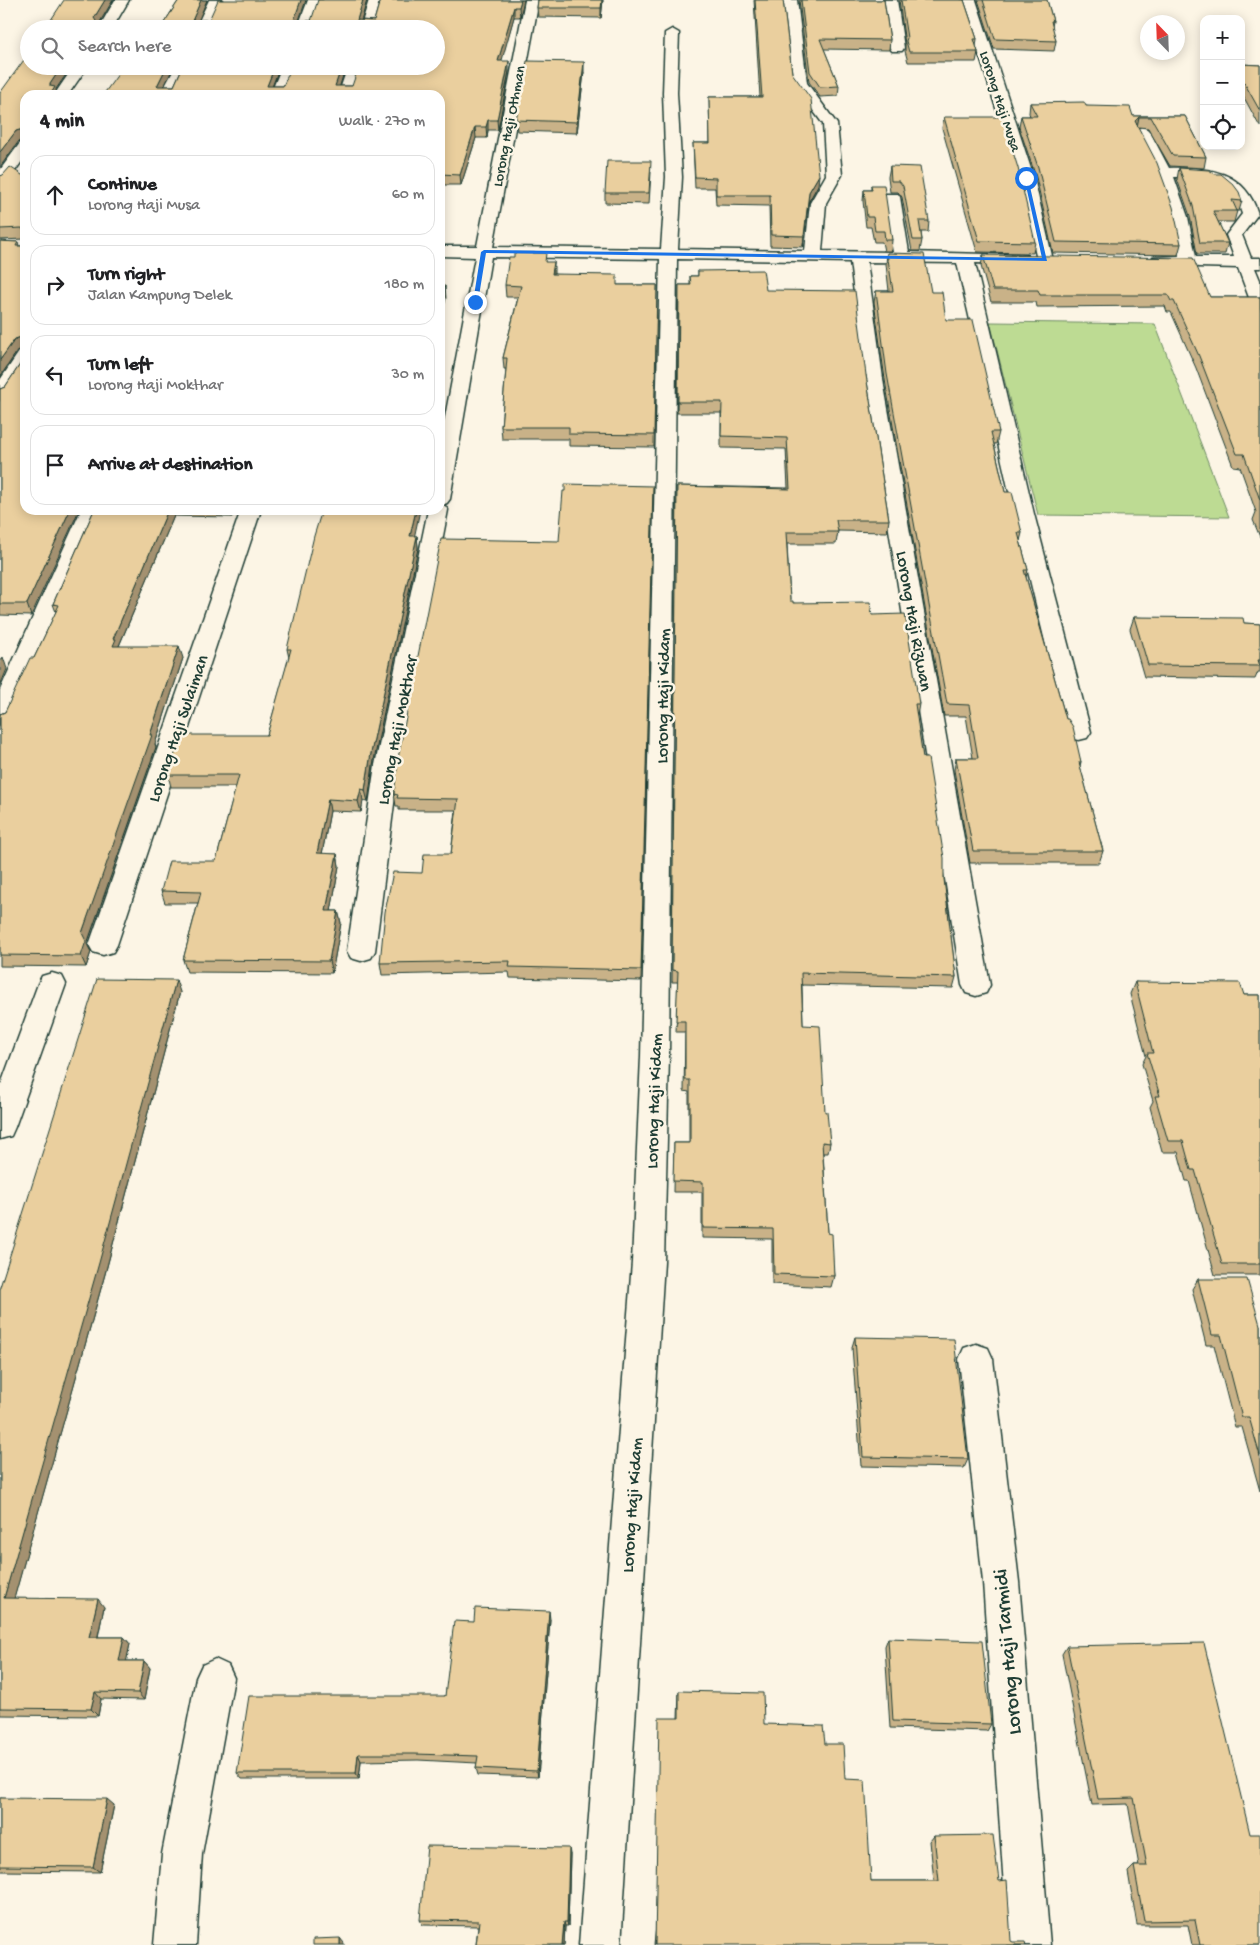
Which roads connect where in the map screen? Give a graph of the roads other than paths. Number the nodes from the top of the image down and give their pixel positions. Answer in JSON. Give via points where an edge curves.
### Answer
{"nodes":[{"id":1,"x":122,"y":0,"type":"edge"},
{"id":2,"x":216,"y":0,"type":"edge"},
{"id":3,"x":315,"y":0,"type":"edge"},
{"id":4,"x":376,"y":0,"type":"edge"},
{"id":5,"x":532,"y":0,"type":"edge"},
{"id":6,"x":790,"y":0,"type":"edge"},
{"id":7,"x":890,"y":0,"type":"edge"},
{"id":8,"x":969,"y":0,"type":"edge"},
{"id":9,"x":110,"y":20,"type":"edge"},
{"id":10,"x":206,"y":20,"type":"edge"},
{"id":11,"x":307,"y":20,"type":"edge"},
{"id":12,"x":370,"y":20,"type":"edge"},
{"id":13,"x":672,"y":33,"type":"dead end"},
{"id":14,"x":897,"y":48,"type":"dead end"},
{"id":15,"x":75,"y":75,"type":"edge"},
{"id":16,"x":178,"y":75,"type":"edge"},
{"id":17,"x":286,"y":75,"type":"edge"},
{"id":18,"x":352,"y":75,"type":"edge"},
{"id":19,"x":64,"y":90,"type":"edge"},
{"id":20,"x":170,"y":90,"type":"edge"},
{"id":21,"x":280,"y":90,"type":"edge"},
{"id":22,"x":347,"y":90,"type":"edge"},
{"id":23,"x":1142,"y":132,"type":"edge"},
{"id":24,"x":20,"y":153,"type":"edge"},
{"id":25,"x":1164,"y":172,"type":"junction"},
{"id":26,"x":0,"y":181,"type":"edge"},
{"id":27,"x":892,"y":196,"type":"edge"},
{"id":28,"x":445,"y":251,"type":"edge"},
{"id":29,"x":484,"y":252,"type":"junction"},
{"id":30,"x":669,"y":254,"type":"junction"},
{"id":31,"x":813,"y":257,"type":"junction"},
{"id":32,"x":858,"y":257,"type":"junction"},
{"id":33,"x":902,"y":258,"type":"junction"},
{"id":34,"x":965,"y":258,"type":"junction"},
{"id":35,"x":1045,"y":260,"type":"junction"},
{"id":36,"x":1064,"y":260,"type":"edge"},
{"id":37,"x":1141,"y":261,"type":"edge"},
{"id":38,"x":1189,"y":262,"type":"junction"},
{"id":39,"x":1252,"y":263,"type":"edge"},
{"id":40,"x":1260,"y":303,"type":"edge"},
{"id":41,"x":20,"y":364,"type":"edge"},
{"id":42,"x":0,"y":394,"type":"edge"},
{"id":43,"x":445,"y":471,"type":"edge"},
{"id":44,"x":90,"y":515,"type":"edge"},
{"id":45,"x":249,"y":515,"type":"edge"},
{"id":46,"x":437,"y":515,"type":"edge"},
{"id":47,"x":0,"y":717,"type":"edge"},
{"id":48,"x":1078,"y":732,"type":"dead end"},
{"id":49,"x":103,"y":946,"type":"dead end"},
{"id":50,"x":361,"y":951,"type":"dead end"},
{"id":51,"x":52,"y":984,"type":"dead end"},
{"id":52,"x":976,"y":985,"type":"dead end"},
{"id":53,"x":0,"y":1127,"type":"edge"},
{"id":54,"x":976,"y":1359,"type":"dead end"},
{"id":55,"x":215,"y":1678,"type":"dead end"},
{"id":56,"x":175,"y":1945,"type":"edge"},
{"id":57,"x":600,"y":1945,"type":"edge"},
{"id":58,"x":1029,"y":1945,"type":"edge"}],
"edges":[{"from":1,"to":9,"type":"street"},
{"from":2,"to":10,"type":"street"},
{"from":3,"to":11,"type":"street"},
{"from":4,"to":12,"type":"street"},
{"from":5,"to":29,"type":"street","name":"Lorong Haji Othman"},
{"from":6,"to":31,"type":"street","via":[[800,83],[830,124],[834,174],[818,204]]},
{"from":7,"to":14,"type":"street"},
{"from":8,"to":35,"type":"street","name":"Lorong Haji Musa","via":[[1026,178]]},
{"from":13,"to":30,"type":"street","name":"Lorong Haji Kidam","via":[[670,93],[674,177]]},
{"from":15,"to":19,"type":"street"},
{"from":16,"to":20,"type":"street"},
{"from":17,"to":21,"type":"street"},
{"from":18,"to":22,"type":"street"},
{"from":23,"to":25,"type":"street"},
{"from":24,"to":26,"type":"street"},
{"from":25,"to":38,"type":"street","via":[[1180,217]]},
{"from":25,"to":39,"type":"street","via":[[1210,175],[1226,180],[1244,196],[1250,214],[1234,235]]},
{"from":27,"to":33,"type":"street"},
{"from":28,"to":29,"type":"street"},
{"from":29,"to":30,"type":"street"},
{"from":29,"to":43,"type":"street"},
{"from":30,"to":31,"type":"street"},
{"from":30,"to":57,"type":"street","name":"Lorong Haji Kidam","via":[[655,1056],[648,1262]]},
{"from":31,"to":32,"type":"street"},
{"from":32,"to":33,"type":"street"},
{"from":32,"to":52,"type":"street","name":"Lorong Haji Rizwan","via":[[875,386]]},
{"from":33,"to":34,"type":"street"},
{"from":34,"to":35,"type":"street"},
{"from":34,"to":48,"type":"street"},
{"from":35,"to":36,"type":"street"},
{"from":37,"to":38,"type":"street"},
{"from":38,"to":39,"type":"street"},
{"from":39,"to":40,"type":"street"},
{"from":41,"to":42,"type":"street"},
{"from":44,"to":47,"type":"street"},
{"from":45,"to":49,"type":"street","name":"Lorong Haji Sulaiman"},
{"from":46,"to":50,"type":"street","name":"Lorong Haji Mokthar","via":[[387,765]]},
{"from":51,"to":53,"type":"street"},
{"from":54,"to":58,"type":"street","name":"Lorong Haji Tarmidi","via":[[1001,1582]]},
{"from":55,"to":56,"type":"street","via":[[182,1854]]}]}
